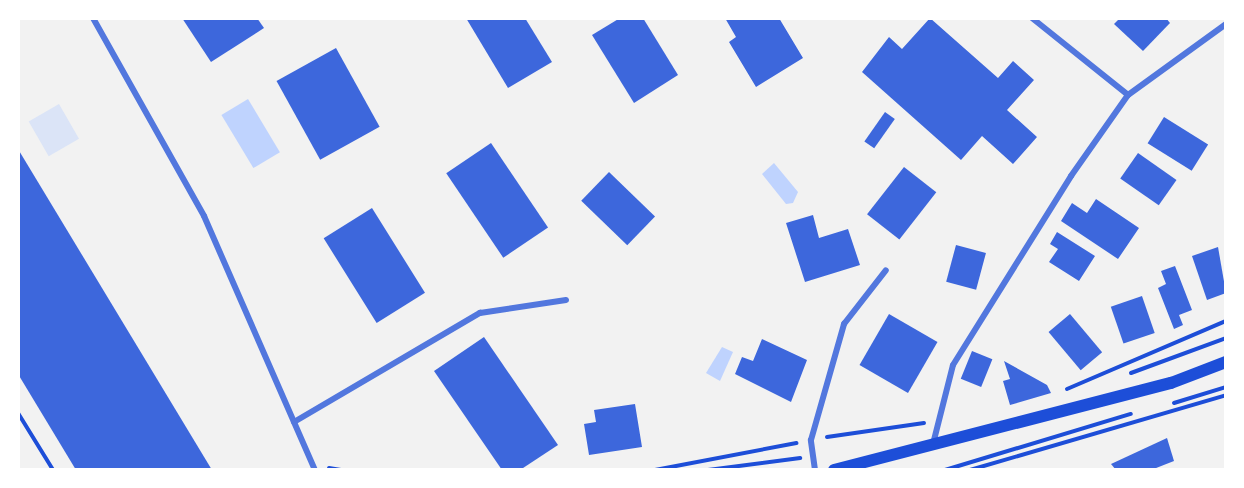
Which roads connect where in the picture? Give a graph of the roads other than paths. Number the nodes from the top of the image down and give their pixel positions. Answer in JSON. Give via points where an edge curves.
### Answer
{"nodes":[{"id":1,"x":93,"y":18,"type":"edge"},
{"id":2,"x":1032,"y":18,"type":"edge"},
{"id":3,"x":1226,"y":24,"type":"edge"},
{"id":4,"x":1128,"y":95,"type":"junction"},
{"id":5,"x":886,"y":270,"type":"dead end"},
{"id":6,"x":566,"y":300,"type":"dead end"},
{"id":7,"x":1226,"y":362,"type":"edge"},
{"id":8,"x":294,"y":422,"type":"junction"},
{"id":9,"x":932,"y":447,"type":"junction"},
{"id":10,"x":315,"y":470,"type":"edge"},
{"id":11,"x":815,"y":470,"type":"edge"},
{"id":12,"x":834,"y":470,"type":"edge"}],
"edges":[{"from":1,"to":8,"type":"street","via":[[204,216]]},
{"from":2,"to":4,"type":"street"},
{"from":3,"to":4,"type":"street"},
{"from":4,"to":9,"type":"street","via":[[952,365]]},
{"from":5,"to":11,"type":"street","via":[[844,324],[811,440]]},
{"from":6,"to":8,"type":"street","via":[[480,313]]},
{"from":7,"to":9,"type":"main road","via":[[1171,383]]},
{"from":8,"to":10,"type":"street"},
{"from":9,"to":12,"type":"main road"}]}
